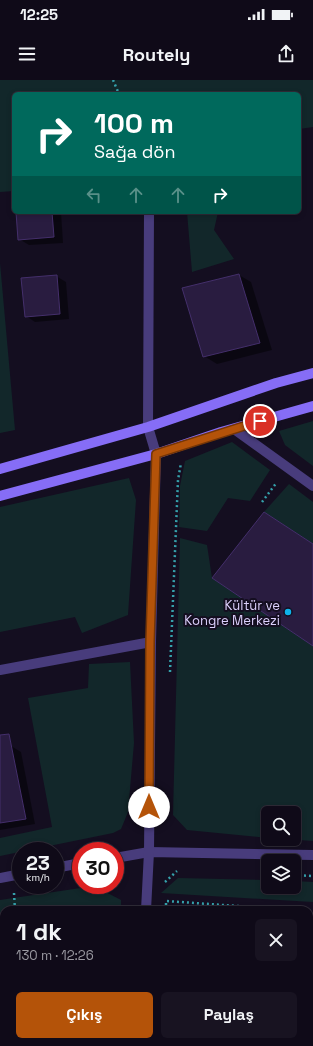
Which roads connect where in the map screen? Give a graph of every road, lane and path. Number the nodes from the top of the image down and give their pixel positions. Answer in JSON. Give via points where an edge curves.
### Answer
{"nodes":[{"id":1,"x":113,"y":80,"type":"edge"},
{"id":2,"x":118,"y":92,"type":"edge"},
{"id":3,"x":149,"y":214,"type":"edge"},
{"id":4,"x":313,"y":373,"type":"edge"},
{"id":5,"x":313,"y":406,"type":"edge"},
{"id":6,"x":148,"y":427,"type":"junction"},
{"id":7,"x":234,"y":428,"type":"junction"},
{"id":8,"x":156,"y":454,"type":"junction"},
{"id":9,"x":185,"y":456,"type":"dead end"},
{"id":10,"x":0,"y":469,"type":"edge"},
{"id":11,"x":278,"y":480,"type":"dead end"},
{"id":12,"x":313,"y":486,"type":"edge"},
{"id":13,"x":0,"y":496,"type":"edge"},
{"id":14,"x":262,"y":502,"type":"dead end"},
{"id":15,"x":150,"y":642,"type":"junction"},
{"id":16,"x":0,"y":670,"type":"edge"},
{"id":17,"x":170,"y":677,"type":"dead end"},
{"id":18,"x":149,"y":852,"type":"junction"},
{"id":19,"x":313,"y":855,"type":"edge"},
{"id":20,"x":124,"y":856,"type":"edge"},
{"id":21,"x":179,"y":869,"type":"dead end"},
{"id":22,"x":301,"y":875,"type":"edge"},
{"id":23,"x":12,"y":876,"type":"edge"},
{"id":24,"x":313,"y":876,"type":"edge"},
{"id":25,"x":0,"y":878,"type":"edge"},
{"id":26,"x":163,"y":885,"type":"dead end"},
{"id":27,"x":15,"y":898,"type":"dead end"},
{"id":28,"x":15,"y":906,"type":"edge"},
{"id":29,"x":146,"y":906,"type":"edge"},
{"id":30,"x":166,"y":906,"type":"edge"},
{"id":31,"x":238,"y":906,"type":"edge"}],
"edges":[{"from":1,"to":2,"type":"path"},
{"from":3,"to":6,"type":"street"},
{"from":4,"to":6,"type":"street","via":[[276,383]]},
{"from":5,"to":7,"type":"street"},
{"from":6,"to":8,"type":"street"},
{"from":6,"to":10,"type":"street"},
{"from":7,"to":8,"type":"street"},
{"from":7,"to":12,"type":"street"},
{"from":8,"to":13,"type":"street"},
{"from":8,"to":15,"type":"street"},
{"from":9,"to":17,"type":"path","via":[[178,480]]},
{"from":11,"to":14,"type":"path"},
{"from":15,"to":16,"type":"street"},
{"from":15,"to":18,"type":"street"},
{"from":18,"to":19,"type":"street"},
{"from":18,"to":20,"type":"street"},
{"from":18,"to":29,"type":"street"},
{"from":21,"to":26,"type":"path"},
{"from":22,"to":24,"type":"path"},
{"from":23,"to":25,"type":"street"},
{"from":27,"to":28,"type":"path"},
{"from":30,"to":31,"type":"path","via":[[166,901]]}]}
